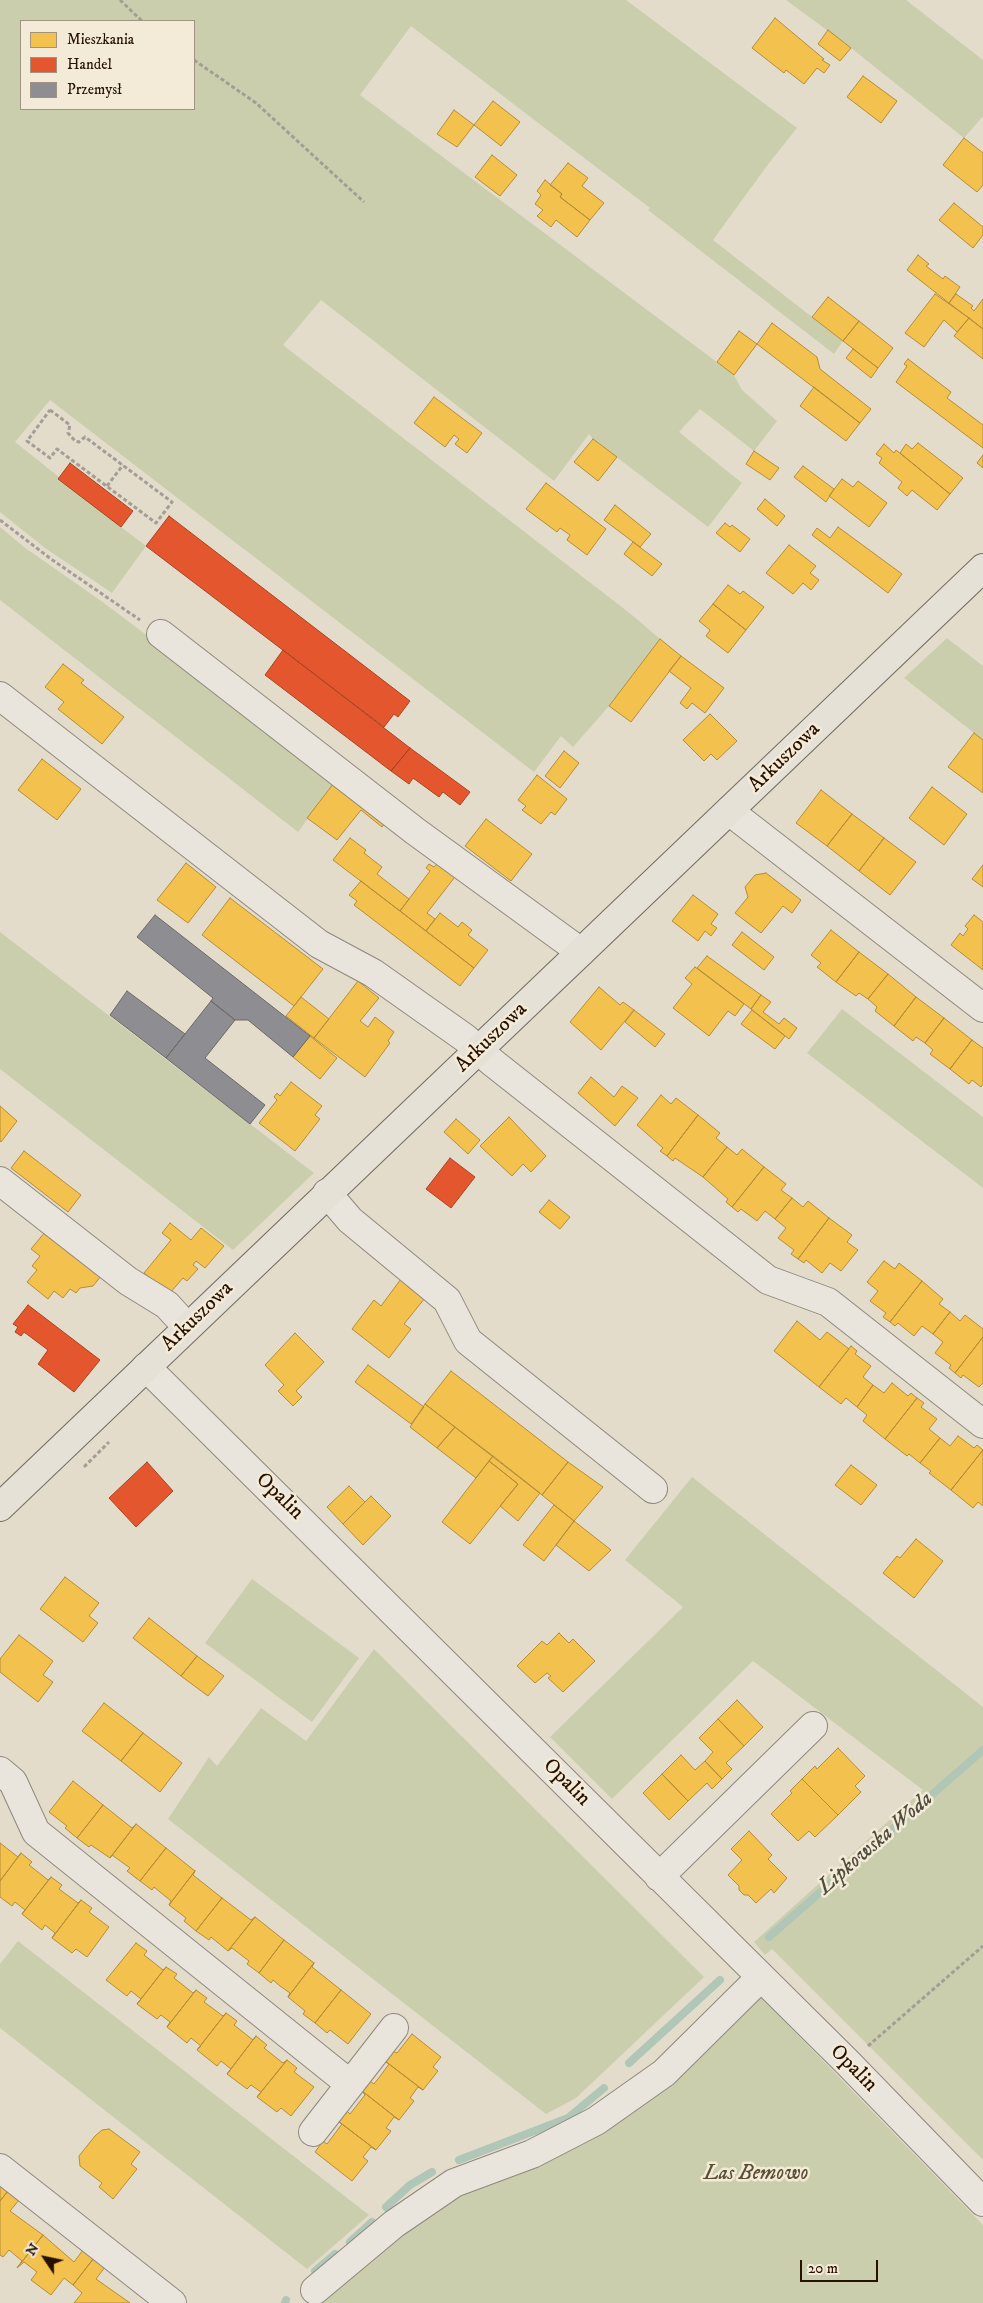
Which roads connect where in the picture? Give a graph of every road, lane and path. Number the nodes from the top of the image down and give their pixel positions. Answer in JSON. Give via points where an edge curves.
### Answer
{"nodes":[{"id":1,"x":120,"y":0,"type":"edge"},
{"id":2,"x":141,"y":20,"type":"edge"},
{"id":3,"x":195,"y":61,"type":"edge"},
{"id":4,"x":364,"y":202,"type":"dead end"},
{"id":5,"x":123,"y":465,"type":"junction"},
{"id":6,"x":107,"y":486,"type":"junction"},
{"id":7,"x":0,"y":520,"type":"edge"},
{"id":8,"x":983,"y":568,"type":"edge"},
{"id":9,"x":161,"y":634,"type":"joint"},
{"id":10,"x":0,"y":696,"type":"edge"},
{"id":11,"x":730,"y":810,"type":"junction"},
{"id":12,"x":580,"y":952,"type":"junction"},
{"id":13,"x":983,"y":1008,"type":"edge"},
{"id":14,"x":479,"y":1050,"type":"junction"},
{"id":15,"x":0,"y":1180,"type":"edge"},
{"id":16,"x":327,"y":1193,"type":"junction"},
{"id":17,"x":187,"y":1327,"type":"junction"},
{"id":18,"x":146,"y":1367,"type":"junction"},
{"id":19,"x":983,"y":1424,"type":"edge"},
{"id":20,"x":653,"y":1489,"type":"dead end"},
{"id":21,"x":0,"y":1507,"type":"edge"},
{"id":22,"x":813,"y":1726,"type":"dead end"},
{"id":23,"x":0,"y":1771,"type":"edge"},
{"id":24,"x":660,"y":1877,"type":"junction"},
{"id":25,"x":983,"y":1946,"type":"edge"},
{"id":26,"x":760,"y":1978,"type":"junction"},
{"id":27,"x":394,"y":2028,"type":"dead end"},
{"id":28,"x":848,"y":2063,"type":"junction"},
{"id":29,"x":350,"y":2084,"type":"junction"},
{"id":30,"x":313,"y":2132,"type":"dead end"},
{"id":31,"x":0,"y":2168,"type":"edge"},
{"id":32,"x":983,"y":2202,"type":"edge"},
{"id":33,"x":314,"y":2290,"type":"dead end"},
{"id":34,"x":172,"y":2303,"type":"edge"}],
"edges":[{"from":1,"to":2,"type":"path"},
{"from":3,"to":4,"type":"path","via":[[256,103]]},
{"from":5,"to":6,"type":"path"},
{"from":5,"to":6,"type":"path","via":[[172,502],[169,507],[156,523]]},
{"from":5,"to":6,"type":"path","via":[[86,437],[75,441],[68,433],[70,425],[50,410],[27,441],[50,458],[57,449]]},
{"from":7,"to":9,"type":"path"},
{"from":8,"to":11,"type":"main road","name":"Arkuszowa"},
{"from":9,"to":12,"type":"street","via":[[415,832]]},
{"from":10,"to":14,"type":"street","via":[[319,944],[373,973],[438,1017]]},
{"from":11,"to":12,"type":"main road","name":"Arkuszowa"},
{"from":11,"to":13,"type":"street"},
{"from":12,"to":14,"type":"main road","name":"Arkuszowa"},
{"from":14,"to":16,"type":"main road","name":"Arkuszowa"},
{"from":14,"to":19,"type":"street","via":[[768,1280],[828,1302]]},
{"from":15,"to":17,"type":"street","via":[[128,1281],[166,1305]]},
{"from":16,"to":17,"type":"main road","name":"Arkuszowa"},
{"from":16,"to":20,"type":"street","via":[[350,1220],[447,1300],[468,1341]]},
{"from":17,"to":18,"type":"main road","name":"Arkuszowa"},
{"from":18,"to":21,"type":"main road","name":"Arkuszowa"},
{"from":18,"to":24,"type":"street","name":"Opalin"},
{"from":22,"to":24,"type":"street"},
{"from":23,"to":29,"type":"street","via":[[13,1782],[36,1832]]},
{"from":24,"to":26,"type":"street","name":"Opalin"},
{"from":25,"to":28,"type":"path"},
{"from":26,"to":28,"type":"street","name":"Opalin"},
{"from":26,"to":33,"type":"street","via":[[664,2073],[604,2116],[532,2154],[454,2183],[394,2224]]},
{"from":27,"to":29,"type":"street"},
{"from":28,"to":32,"type":"street","name":"Opalin"},
{"from":29,"to":30,"type":"street"},
{"from":31,"to":34,"type":"street"}]}
